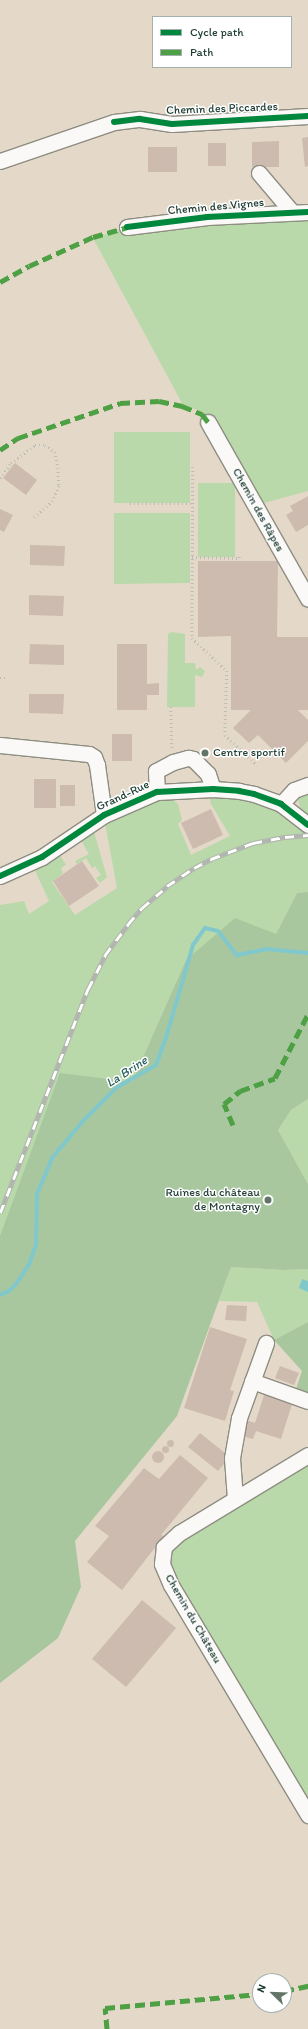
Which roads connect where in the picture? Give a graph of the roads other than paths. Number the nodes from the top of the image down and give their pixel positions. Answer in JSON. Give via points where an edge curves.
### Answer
{"nodes":[{"id":1,"x":308,"y":116,"type":"edge"},
{"id":2,"x":0,"y":161,"type":"edge"},
{"id":3,"x":259,"y":173,"type":"dead end"},
{"id":4,"x":292,"y":212,"type":"junction"},
{"id":5,"x":308,"y":212,"type":"edge"},
{"id":6,"x":127,"y":227,"type":"dead end"},
{"id":7,"x":208,"y":422,"type":"dead end"},
{"id":8,"x":308,"y":599,"type":"edge"},
{"id":9,"x":0,"y":745,"type":"edge"},
{"id":10,"x":308,"y":785,"type":"edge"},
{"id":11,"x":213,"y":789,"type":"junction"},
{"id":12,"x":157,"y":792,"type":"junction"},
{"id":13,"x":281,"y":804,"type":"junction"},
{"id":14,"x":104,"y":815,"type":"junction"},
{"id":15,"x":308,"y":825,"type":"edge"},
{"id":16,"x":0,"y":876,"type":"edge"},
{"id":17,"x":266,"y":1343,"type":"dead end"},
{"id":18,"x":252,"y":1381,"type":"junction"},
{"id":19,"x":308,"y":1401,"type":"edge"},
{"id":20,"x":308,"y":1455,"type":"edge"},
{"id":21,"x":235,"y":1499,"type":"junction"},
{"id":22,"x":308,"y":1815,"type":"edge"}],
"edges":[{"from":1,"to":2,"type":"street","name":"Chemin des Piccardes","via":[[172,124],[140,120],[114,122]]},
{"from":3,"to":4,"type":"street"},
{"from":4,"to":5,"type":"street","name":"Chemin des Vignes"},
{"from":4,"to":6,"type":"street","name":"Chemin des Vignes","via":[[207,217]]},
{"from":7,"to":8,"type":"street","name":"Chemin des Râpes"},
{"from":9,"to":14,"type":"street","via":[[89,754],[94,757]]},
{"from":10,"to":13,"type":"street","via":[[294,790]]},
{"from":11,"to":12,"type":"street","name":"Grand-Rue"},
{"from":11,"to":12,"type":"street","via":[[208,774],[193,759],[188,758],[156,771]]},
{"from":11,"to":13,"type":"street","name":"Grand-Rue","via":[[244,792]]},
{"from":12,"to":14,"type":"street","name":"Grand-Rue"},
{"from":13,"to":15,"type":"street","name":"Grand-Rue"},
{"from":14,"to":16,"type":"street","name":"Grand-Rue","via":[[42,857]]},
{"from":17,"to":18,"type":"street"},
{"from":18,"to":19,"type":"street"},
{"from":18,"to":21,"type":"street","via":[[239,1418],[232,1458]]},
{"from":20,"to":21,"type":"street","name":"Chemin du Château"},
{"from":21,"to":22,"type":"street","name":"Chemin du Château","via":[[179,1533],[164,1547],[162,1564],[171,1585]]}]}
